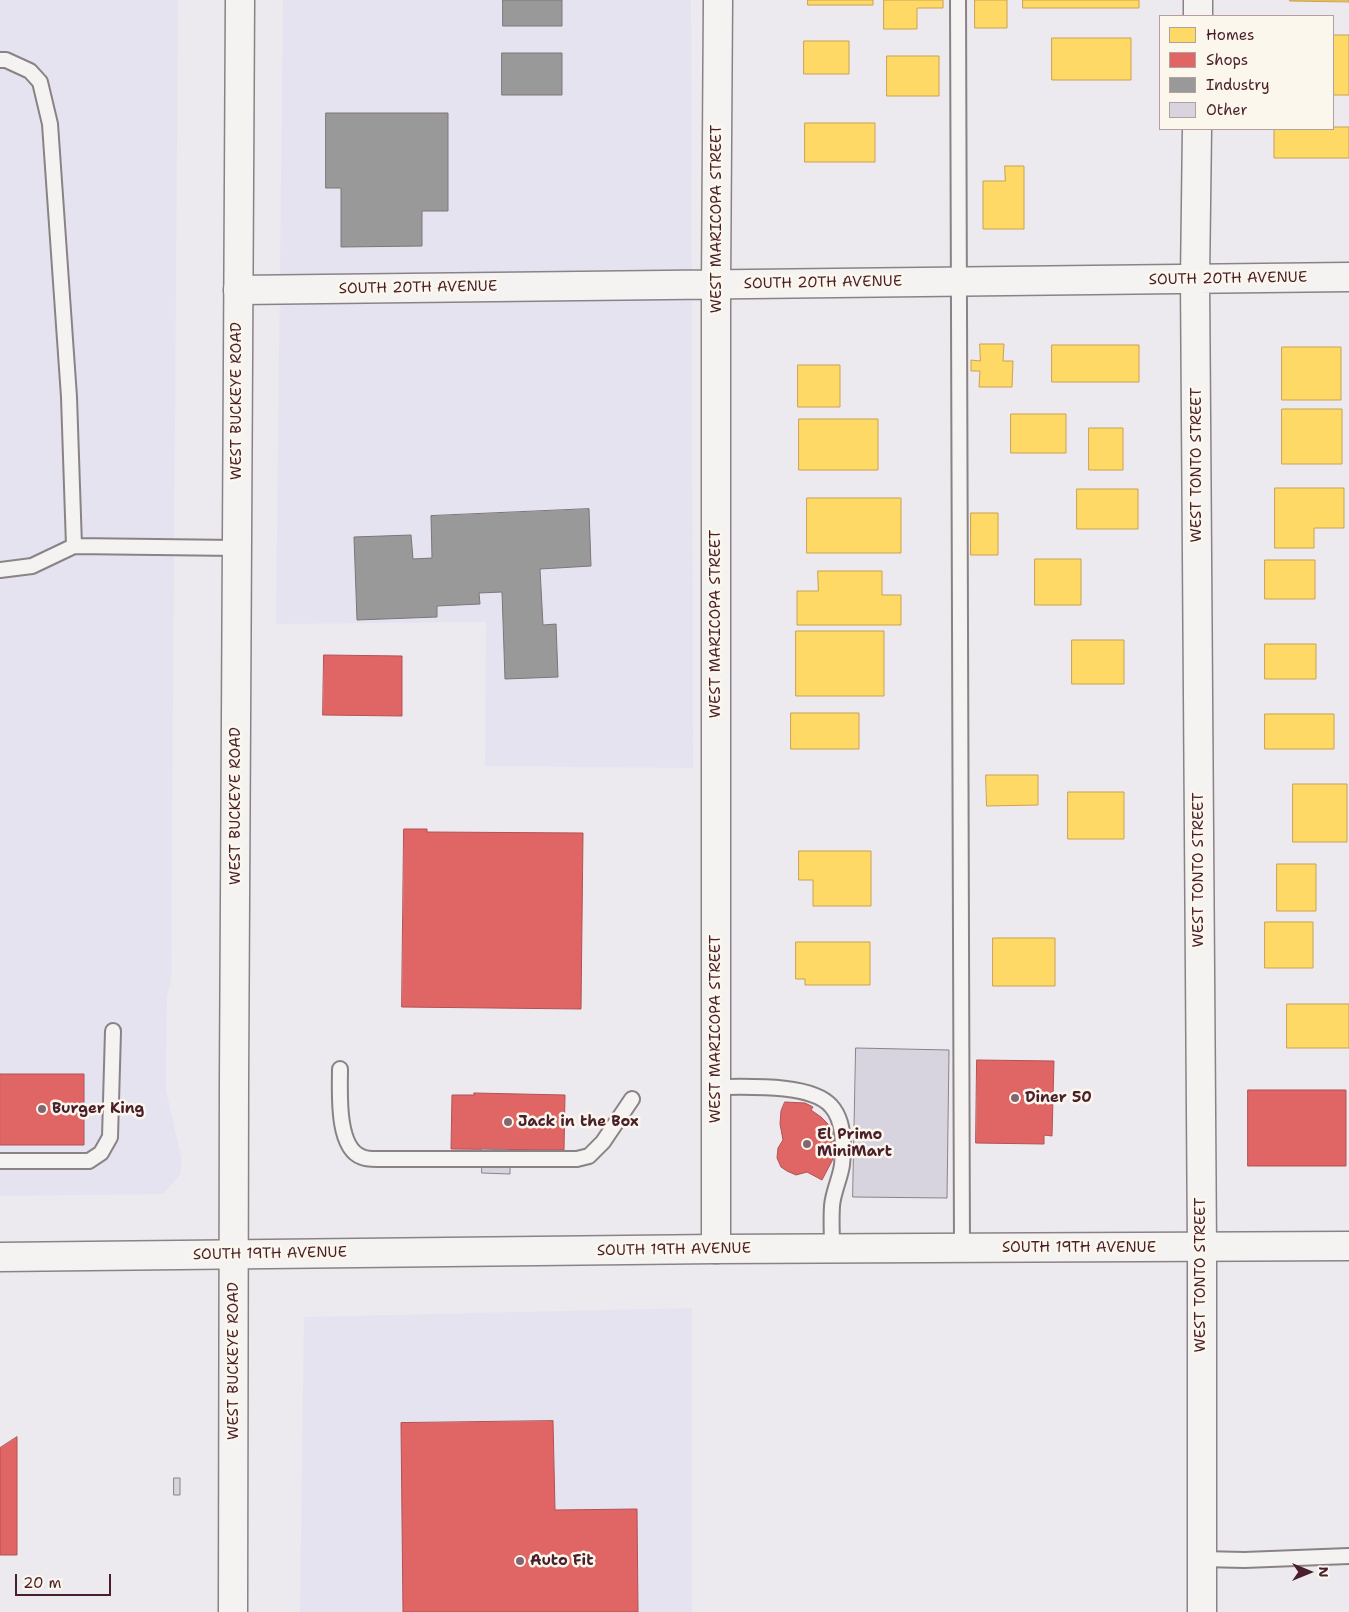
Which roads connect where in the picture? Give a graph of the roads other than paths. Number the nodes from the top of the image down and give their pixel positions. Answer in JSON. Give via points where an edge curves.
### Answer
{"nodes":[{"id":1,"x":240,"y":0,"type":"edge"},
{"id":2,"x":718,"y":0,"type":"edge"},
{"id":3,"x":958,"y":0,"type":"edge"},
{"id":4,"x":1198,"y":0,"type":"edge"},
{"id":5,"x":1198,"y":15,"type":"edge"},
{"id":6,"x":0,"y":60,"type":"edge"},
{"id":7,"x":1197,"y":130,"type":"edge"},
{"id":8,"x":1349,"y":277,"type":"edge"},
{"id":9,"x":1195,"y":279,"type":"junction"},
{"id":10,"x":958,"y":282,"type":"junction"},
{"id":11,"x":716,"y":284,"type":"junction"},
{"id":12,"x":238,"y":290,"type":"junction"},
{"id":13,"x":74,"y":546,"type":"junction"},
{"id":14,"x":237,"y":548,"type":"junction"},
{"id":15,"x":0,"y":570,"type":"edge"},
{"id":16,"x":112,"y":1032,"type":"dead end"},
{"id":17,"x":340,"y":1070,"type":"dead end"},
{"id":18,"x":716,"y":1087,"type":"junction"},
{"id":19,"x":632,"y":1098,"type":"dead end"},
{"id":20,"x":0,"y":1161,"type":"edge"},
{"id":21,"x":1349,"y":1246,"type":"edge"},
{"id":22,"x":832,"y":1248,"type":"junction"},
{"id":23,"x":962,"y":1248,"type":"junction"},
{"id":24,"x":1202,"y":1248,"type":"junction"},
{"id":25,"x":716,"y":1249,"type":"junction"},
{"id":26,"x":234,"y":1255,"type":"junction"},
{"id":27,"x":0,"y":1257,"type":"edge"},
{"id":28,"x":1349,"y":1556,"type":"edge"},
{"id":29,"x":1202,"y":1559,"type":"junction"},
{"id":30,"x":234,"y":1612,"type":"edge"},
{"id":31,"x":1202,"y":1612,"type":"edge"}],
"edges":[{"from":1,"to":12,"type":"street","name":"WEST BUCKEYE ROAD"},
{"from":2,"to":11,"type":"street","name":"WEST MARICOPA STREET"},
{"from":3,"to":10,"type":"lane"},
{"from":4,"to":5,"type":"street"},
{"from":6,"to":13,"type":"lane","via":[[30,70],[40,82],[50,124],[69,397]]},
{"from":7,"to":9,"type":"street","name":"WEST TONTO STREET"},
{"from":8,"to":9,"type":"street","name":"SOUTH 20TH AVENUE"},
{"from":9,"to":10,"type":"street","name":"SOUTH 20TH AVENUE"},
{"from":9,"to":24,"type":"street","name":"WEST TONTO STREET"},
{"from":10,"to":11,"type":"street","name":"SOUTH 20TH AVENUE"},
{"from":10,"to":23,"type":"lane"},
{"from":11,"to":12,"type":"street","name":"SOUTH 20TH AVENUE"},
{"from":11,"to":18,"type":"street","name":"WEST MARICOPA STREET"},
{"from":12,"to":14,"type":"street","name":"WEST BUCKEYE ROAD"},
{"from":13,"to":14,"type":"lane"},
{"from":13,"to":15,"type":"lane","via":[[32,566]]},
{"from":14,"to":26,"type":"street","name":"WEST BUCKEYE ROAD"},
{"from":16,"to":20,"type":"lane","via":[[110,1137],[101,1153],[89,1161]]},
{"from":17,"to":19,"type":"lane","via":[[341,1118],[350,1148],[361,1157],[377,1159],[577,1159],[590,1156]]},
{"from":18,"to":22,"type":"lane","via":[[802,1092],[819,1097],[831,1106],[839,1121],[843,1142],[842,1166],[832,1205]]},
{"from":18,"to":25,"type":"street","name":"WEST MARICOPA STREET"},
{"from":21,"to":24,"type":"street","name":"SOUTH 19TH AVENUE"},
{"from":22,"to":23,"type":"street","name":"SOUTH 19TH AVENUE"},
{"from":22,"to":25,"type":"street","name":"SOUTH 19TH AVENUE"},
{"from":23,"to":24,"type":"street","name":"SOUTH 19TH AVENUE"},
{"from":24,"to":29,"type":"street","name":"WEST TONTO STREET"},
{"from":25,"to":26,"type":"street","name":"SOUTH 19TH AVENUE"},
{"from":26,"to":27,"type":"street","name":"SOUTH 19TH AVENUE"},
{"from":26,"to":30,"type":"street","name":"WEST BUCKEYE ROAD"},
{"from":28,"to":29,"type":"lane"},
{"from":29,"to":31,"type":"street","name":"WEST TONTO STREET"}]}
